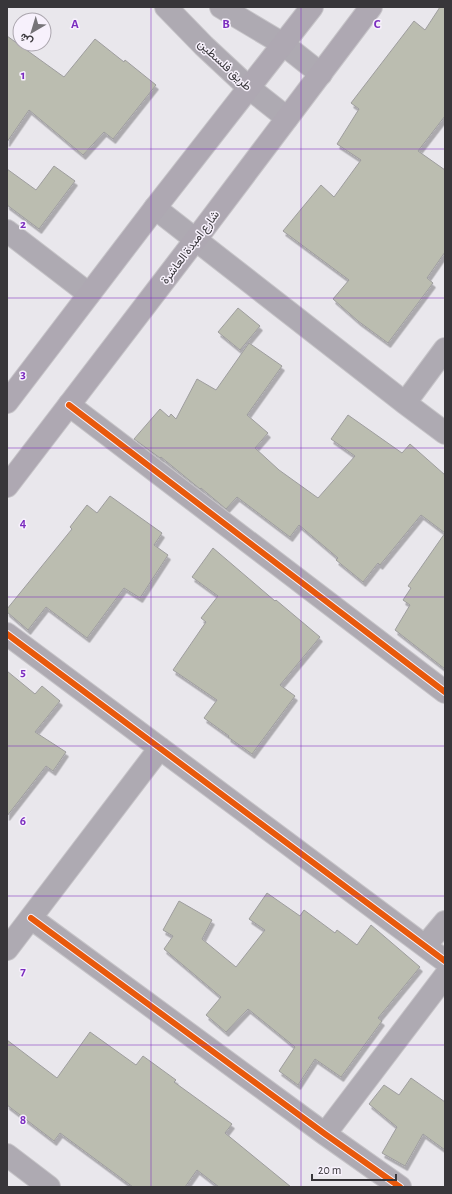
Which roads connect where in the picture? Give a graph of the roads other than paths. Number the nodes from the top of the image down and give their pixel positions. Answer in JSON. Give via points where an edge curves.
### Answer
{"nodes":[{"id":1,"x":166,"y":7,"type":"edge"},
{"id":2,"x":221,"y":7,"type":"edge"},
{"id":3,"x":312,"y":7,"type":"edge"},
{"id":4,"x":371,"y":7,"type":"edge"},
{"id":5,"x":283,"y":44,"type":"junction"},
{"id":6,"x":321,"y":74,"type":"junction"},
{"id":7,"x":249,"y":88,"type":"junction"},
{"id":8,"x":287,"y":118,"type":"junction"},
{"id":9,"x":155,"y":208,"type":"junction"},
{"id":10,"x":7,"y":231,"type":"edge"},
{"id":11,"x":196,"y":239,"type":"junction"},
{"id":12,"x":89,"y":294,"type":"junction"},
{"id":13,"x":445,"y":349,"type":"edge"},
{"id":14,"x":7,"y":402,"type":"edge"},
{"id":15,"x":405,"y":403,"type":"junction"},
{"id":16,"x":69,"y":405,"type":"junction"},
{"id":17,"x":445,"y":433,"type":"edge"},
{"id":18,"x":7,"y":486,"type":"edge"},
{"id":19,"x":7,"y":634,"type":"edge"},
{"id":20,"x":445,"y":692,"type":"edge"},
{"id":21,"x":160,"y":748,"type":"junction"},
{"id":22,"x":31,"y":918,"type":"junction"},
{"id":23,"x":445,"y":922,"type":"edge"},
{"id":24,"x":425,"y":946,"type":"junction"},
{"id":25,"x":7,"y":949,"type":"edge"},
{"id":26,"x":445,"y":961,"type":"edge"},
{"id":27,"x":445,"y":976,"type":"edge"},
{"id":28,"x":324,"y":1134,"type":"junction"},
{"id":29,"x":7,"y":1155,"type":"edge"},
{"id":30,"x":49,"y":1187,"type":"edge"},
{"id":31,"x":400,"y":1187,"type":"edge"}],
"edges":[{"from":1,"to":7,"type":"street","name":"طريق فلسطين"},
{"from":2,"to":5,"type":"street"},
{"from":3,"to":5,"type":"main road"},
{"from":4,"to":6,"type":"main road","name":"شارع امبدة العاشرة"},
{"from":5,"to":6,"type":"street"},
{"from":5,"to":7,"type":"main road"},
{"from":6,"to":8,"type":"main road","name":"شارع امبدة العاشرة"},
{"from":7,"to":8,"type":"street","name":"طريق فلسطين"},
{"from":7,"to":9,"type":"main road"},
{"from":8,"to":11,"type":"main road","name":"شارع امبدة العاشرة"},
{"from":9,"to":11,"type":"street"},
{"from":9,"to":12,"type":"main road"},
{"from":10,"to":12,"type":"street"},
{"from":11,"to":15,"type":"street"},
{"from":11,"to":16,"type":"main road","name":"شارع امبدة العاشرة"},
{"from":12,"to":14,"type":"main road"},
{"from":13,"to":15,"type":"street"},
{"from":15,"to":17,"type":"street"},
{"from":16,"to":18,"type":"main road","name":"شارع امبدة العاشرة"},
{"from":16,"to":20,"type":"street"},
{"from":19,"to":21,"type":"street"},
{"from":21,"to":22,"type":"street"},
{"from":21,"to":24,"type":"street"},
{"from":22,"to":25,"type":"street"},
{"from":22,"to":28,"type":"street"},
{"from":23,"to":24,"type":"street"},
{"from":24,"to":26,"type":"street"},
{"from":27,"to":28,"type":"street"},
{"from":28,"to":31,"type":"street"},
{"from":29,"to":30,"type":"street"}]}
